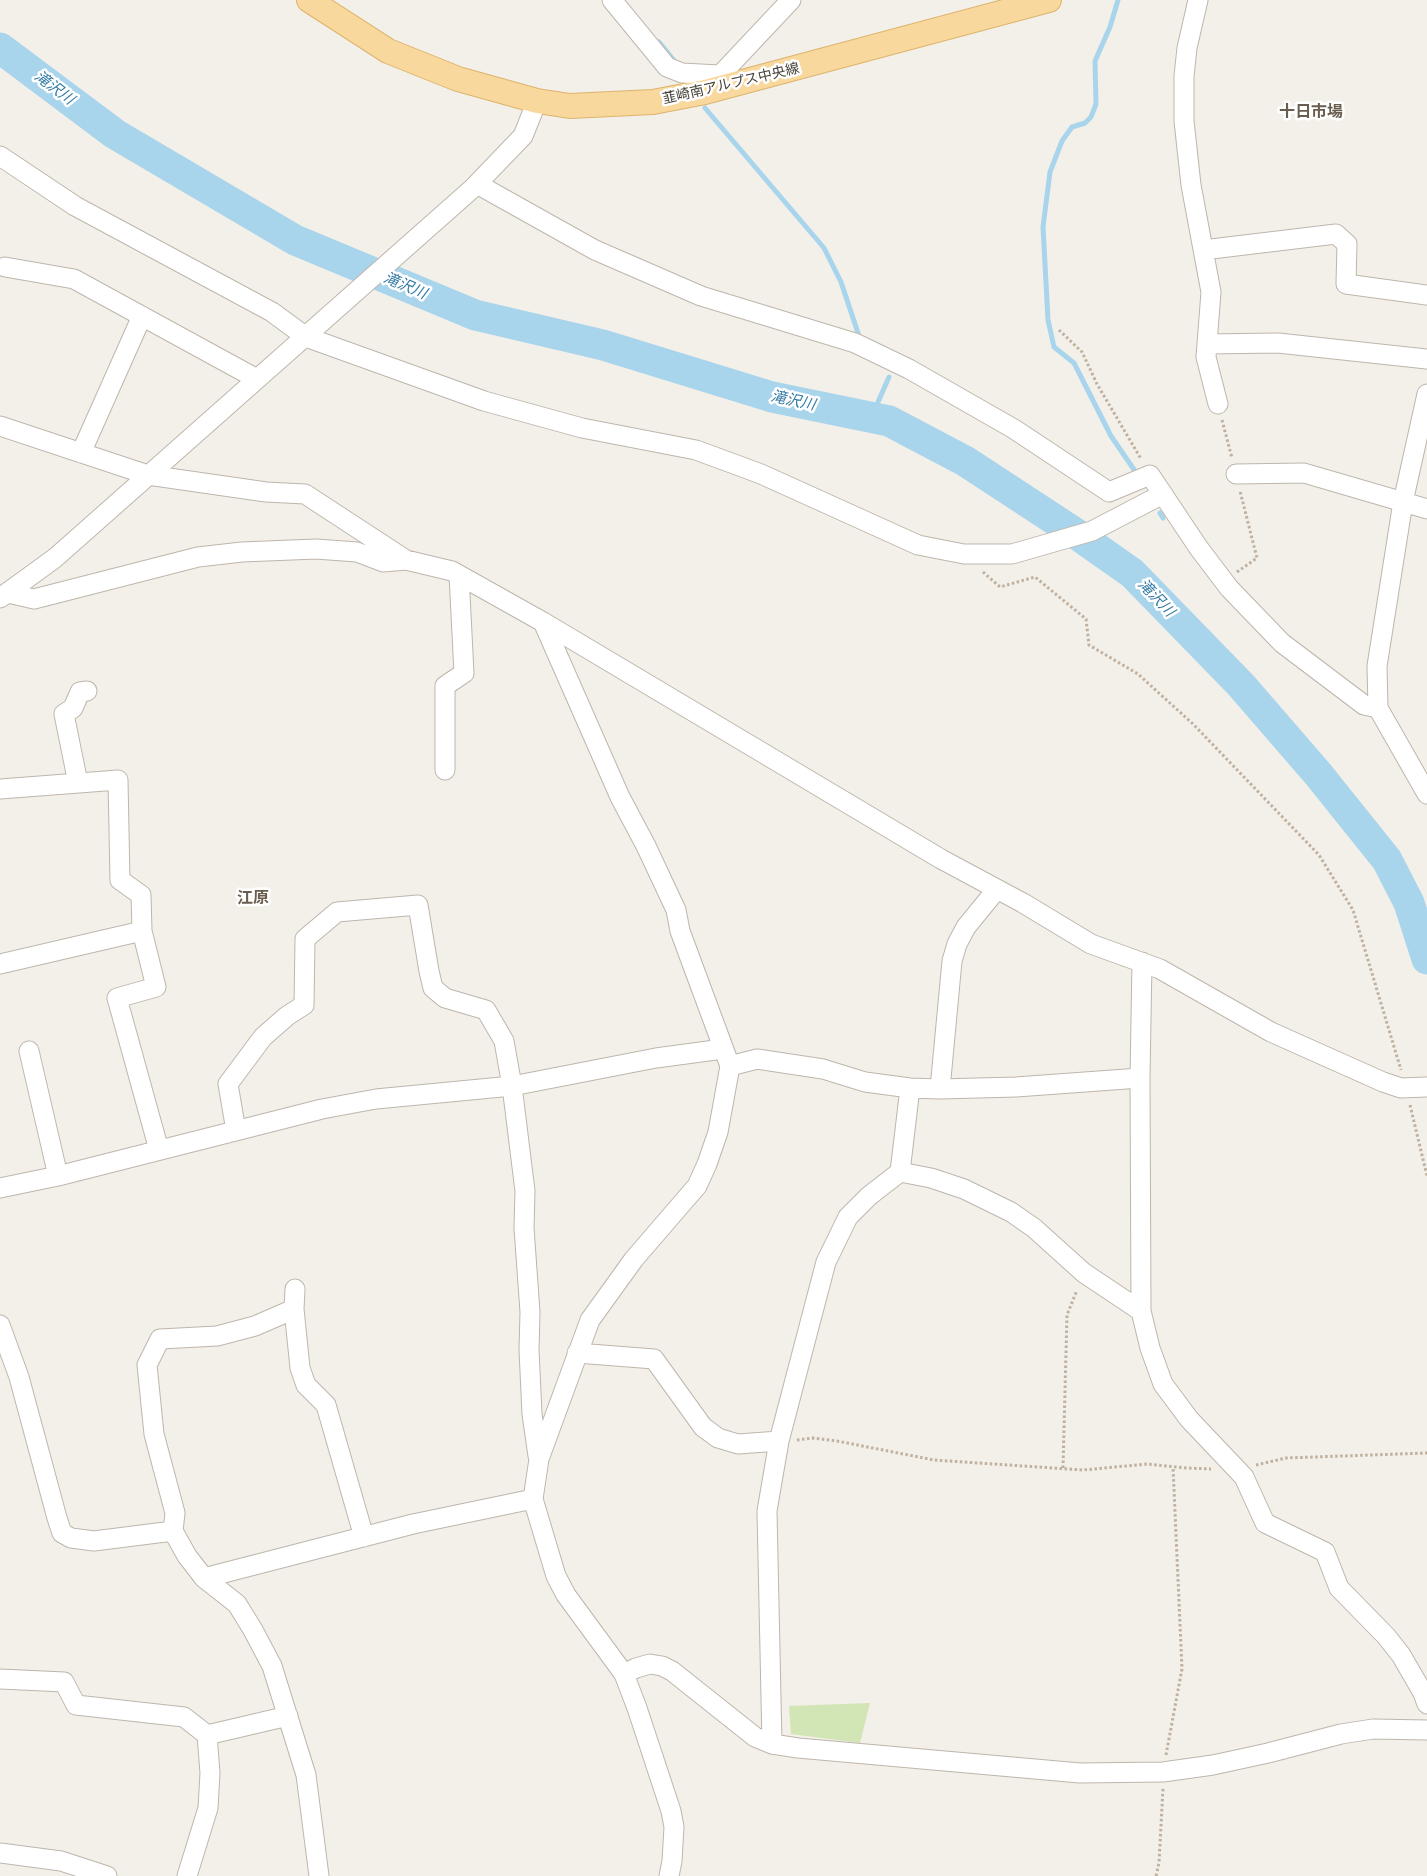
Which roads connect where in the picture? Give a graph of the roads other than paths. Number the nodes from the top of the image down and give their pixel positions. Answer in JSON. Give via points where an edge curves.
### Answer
{"nodes":[{"id":1,"x":309,"y":0,"type":"edge"},
{"id":2,"x":612,"y":0,"type":"edge"},
{"id":3,"x":790,"y":0,"type":"edge"},
{"id":4,"x":1049,"y":0,"type":"edge"},
{"id":5,"x":1198,"y":0,"type":"edge"},
{"id":6,"x":712,"y":84,"type":"junction"},
{"id":7,"x":537,"y":101,"type":"junction"},
{"id":8,"x":0,"y":156,"type":"edge"},
{"id":9,"x":475,"y":186,"type":"junction"},
{"id":10,"x":1203,"y":250,"type":"junction"},
{"id":11,"x":5,"y":267,"type":"dead end"},
{"id":12,"x":1427,"y":295,"type":"edge"},
{"id":13,"x":142,"y":316,"type":"junction"},
{"id":14,"x":306,"y":337,"type":"junction"},
{"id":15,"x":1207,"y":344,"type":"junction"},
{"id":16,"x":1427,"y":359,"type":"edge"},
{"id":17,"x":258,"y":378,"type":"junction"},
{"id":18,"x":1427,"y":394,"type":"edge"},
{"id":19,"x":1218,"y":404,"type":"road end"},
{"id":20,"x":0,"y":426,"type":"edge"},
{"id":21,"x":81,"y":453,"type":"junction"},
{"id":22,"x":1236,"y":474,"type":"road end"},
{"id":23,"x":148,"y":475,"type":"junction"},
{"id":24,"x":1163,"y":494,"type":"junction"},
{"id":25,"x":1403,"y":502,"type":"junction"},
{"id":26,"x":1427,"y":509,"type":"edge"},
{"id":27,"x":406,"y":560,"type":"junction"},
{"id":28,"x":459,"y":575,"type":"junction"},
{"id":29,"x":4,"y":595,"type":"edge"},
{"id":30,"x":543,"y":622,"type":"junction"},
{"id":31,"x":87,"y":691,"type":"dead end"},
{"id":32,"x":1378,"y":708,"type":"junction"},
{"id":33,"x":445,"y":770,"type":"dead end"},
{"id":34,"x":78,"y":783,"type":"junction"},
{"id":35,"x":0,"y":789,"type":"edge"},
{"id":36,"x":1427,"y":794,"type":"edge"},
{"id":37,"x":997,"y":889,"type":"junction"},
{"id":38,"x":142,"y":931,"type":"junction"},
{"id":39,"x":1142,"y":962,"type":"junction"},
{"id":40,"x":0,"y":964,"type":"edge"},
{"id":41,"x":724,"y":1049,"type":"junction"},
{"id":42,"x":29,"y":1051,"type":"dead end"},
{"id":43,"x":730,"y":1066,"type":"junction"},
{"id":44,"x":1140,"y":1078,"type":"junction"},
{"id":45,"x":512,"y":1086,"type":"junction"},
{"id":46,"x":910,"y":1088,"type":"junction"},
{"id":47,"x":1417,"y":1088,"type":"edge"},
{"id":48,"x":940,"y":1089,"type":"junction"},
{"id":49,"x":236,"y":1131,"type":"junction"},
{"id":50,"x":158,"y":1150,"type":"junction"},
{"id":51,"x":900,"y":1172,"type":"junction"},
{"id":52,"x":58,"y":1176,"type":"junction"},
{"id":53,"x":0,"y":1188,"type":"edge"},
{"id":54,"x":295,"y":1289,"type":"dead end"},
{"id":55,"x":294,"y":1309,"type":"junction"},
{"id":56,"x":1141,"y":1311,"type":"junction"},
{"id":57,"x":0,"y":1325,"type":"edge"},
{"id":58,"x":577,"y":1353,"type":"junction"},
{"id":59,"x":779,"y":1441,"type":"junction"},
{"id":60,"x":539,"y":1459,"type":"junction"},
{"id":61,"x":532,"y":1499,"type":"junction"},
{"id":62,"x":173,"y":1531,"type":"junction"},
{"id":63,"x":364,"y":1537,"type":"junction"},
{"id":64,"x":204,"y":1578,"type":"junction"},
{"id":65,"x":624,"y":1674,"type":"junction"},
{"id":66,"x":0,"y":1679,"type":"edge"},
{"id":67,"x":1427,"y":1704,"type":"edge"},
{"id":68,"x":288,"y":1716,"type":"junction"},
{"id":69,"x":1427,"y":1730,"type":"edge"},
{"id":70,"x":207,"y":1735,"type":"junction"},
{"id":71,"x":772,"y":1744,"type":"junction"},
{"id":72,"x":0,"y":1853,"type":"edge"},
{"id":73,"x":107,"y":1876,"type":"edge"},
{"id":74,"x":187,"y":1876,"type":"edge"},
{"id":75,"x":319,"y":1876,"type":"edge"},
{"id":76,"x":669,"y":1876,"type":"edge"}],
"edges":[{"from":1,"to":7,"type":"main road","name":"韮崎南アルプス中央線","via":[[388,51],[458,79]]},
{"from":2,"to":6,"type":"street","via":[[667,67]]},
{"from":3,"to":6,"type":"street"},
{"from":4,"to":6,"type":"main road","name":"韮崎南アルプス中央線"},
{"from":5,"to":10,"type":"street","via":[[1187,48],[1184,121]]},
{"from":6,"to":7,"type":"main road","name":"韮崎南アルプス中央線","via":[[652,102],[570,106]]},
{"from":7,"to":9,"type":"street","via":[[523,136]]},
{"from":8,"to":14,"type":"street","via":[[75,206],[272,312]]},
{"from":9,"to":14,"type":"street"},
{"from":9,"to":24,"type":"street","via":[[595,250],[701,296],[864,347],[1014,429],[1109,492],[1150,475]]},
{"from":10,"to":12,"type":"street","via":[[1336,234],[1347,244],[1346,284]]},
{"from":10,"to":15,"type":"street","via":[[1210,292]]},
{"from":11,"to":13,"type":"street","via":[[74,278]]},
{"from":13,"to":17,"type":"street"},
{"from":13,"to":21,"type":"street"},
{"from":14,"to":17,"type":"street"},
{"from":14,"to":24,"type":"street","via":[[484,401],[582,428],[696,450],[761,474],[918,545],[964,554],[1012,554],[1092,531]]},
{"from":15,"to":16,"type":"street","via":[[1278,343]]},
{"from":15,"to":19,"type":"street","via":[[1206,356]]},
{"from":17,"to":23,"type":"street"},
{"from":18,"to":25,"type":"street"},
{"from":20,"to":21,"type":"street"},
{"from":21,"to":23,"type":"street"},
{"from":22,"to":25,"type":"street","via":[[1304,473]]},
{"from":23,"to":27,"type":"street","via":[[266,492],[305,494]]},
{"from":23,"to":29,"type":"street","via":[[55,558]]},
{"from":24,"to":32,"type":"street","via":[[1224,581],[1282,643],[1364,705]]},
{"from":25,"to":26,"type":"street"},
{"from":25,"to":32,"type":"street","via":[[1377,666]]},
{"from":27,"to":28,"type":"street"},
{"from":27,"to":29,"type":"street","via":[[383,562],[357,552],[316,549],[242,552],[198,557],[34,599]]},
{"from":28,"to":30,"type":"street"},
{"from":28,"to":33,"type":"street","via":[[464,673],[445,686]]},
{"from":30,"to":37,"type":"street","via":[[941,859]]},
{"from":30,"to":41,"type":"street","via":[[620,797],[676,910],[680,931]]},
{"from":31,"to":34,"type":"street","via":[[80,692],[73,708],[64,714]]},
{"from":32,"to":36,"type":"street"},
{"from":34,"to":35,"type":"street"},
{"from":34,"to":38,"type":"street","via":[[118,780],[120,880],[141,896]]},
{"from":37,"to":39,"type":"street","via":[[1092,944]]},
{"from":37,"to":48,"type":"street","via":[[957,944],[952,962]]},
{"from":38,"to":40,"type":"street"},
{"from":38,"to":50,"type":"street","via":[[156,987],[117,998]]},
{"from":39,"to":44,"type":"street"},
{"from":39,"to":47,"type":"street","via":[[1271,1032],[1382,1082],[1401,1088]]},
{"from":41,"to":43,"type":"street"},
{"from":41,"to":45,"type":"street","via":[[656,1058]]},
{"from":42,"to":52,"type":"street"},
{"from":43,"to":46,"type":"street","via":[[758,1059],[823,1068],[865,1082]]},
{"from":43,"to":58,"type":"street","via":[[718,1132],[697,1186],[605,1298],[590,1320]]},
{"from":44,"to":48,"type":"street"},
{"from":44,"to":56,"type":"street"},
{"from":45,"to":49,"type":"street","via":[[376,1099]]},
{"from":45,"to":49,"type":"street","via":[[504,1041],[486,1010],[445,998],[433,988],[418,905],[336,912],[305,939],[304,1005],[263,1037],[228,1084]]},
{"from":45,"to":60,"type":"street","via":[[525,1191],[532,1414]]},
{"from":46,"to":48,"type":"street"},
{"from":46,"to":51,"type":"street"},
{"from":49,"to":50,"type":"street"},
{"from":50,"to":52,"type":"street"},
{"from":51,"to":56,"type":"street","via":[[964,1188],[1011,1212],[1084,1273]]},
{"from":51,"to":59,"type":"street","via":[[848,1217],[826,1262]]},
{"from":52,"to":53,"type":"street"},
{"from":54,"to":55,"type":"street"},
{"from":55,"to":62,"type":"street","via":[[255,1326],[217,1336],[160,1339],[147,1365],[154,1434],[175,1513]]},
{"from":55,"to":63,"type":"street","via":[[300,1368],[306,1385],[326,1405]]},
{"from":56,"to":67,"type":"street","via":[[1163,1384],[1244,1477],[1265,1523],[1325,1552],[1339,1588],[1391,1642],[1423,1692]]},
{"from":57,"to":62,"type":"street","via":[[19,1377],[62,1533],[71,1538],[94,1541]]},
{"from":58,"to":59,"type":"street","via":[[654,1359],[703,1427],[718,1438],[738,1444]]},
{"from":58,"to":60,"type":"street"},
{"from":59,"to":71,"type":"street","via":[[767,1511]]},
{"from":60,"to":61,"type":"street"},
{"from":61,"to":63,"type":"street"},
{"from":61,"to":65,"type":"street","via":[[556,1576]]},
{"from":62,"to":64,"type":"street"},
{"from":63,"to":64,"type":"street"},
{"from":64,"to":68,"type":"street","via":[[237,1604],[253,1630],[272,1666]]},
{"from":65,"to":71,"type":"street","via":[[650,1664],[662,1666],[755,1737]]},
{"from":65,"to":76,"type":"street","via":[[671,1811],[674,1827]]},
{"from":66,"to":70,"type":"street","via":[[64,1682],[76,1705],[184,1717]]},
{"from":68,"to":70,"type":"street"},
{"from":68,"to":75,"type":"street","via":[[306,1775]]},
{"from":69,"to":71,"type":"street","via":[[1373,1730],[1341,1734],[1213,1765],[1163,1772],[1080,1773]]},
{"from":70,"to":74,"type":"street","via":[[208,1808]]},
{"from":72,"to":73,"type":"street","via":[[61,1861]]}]}
